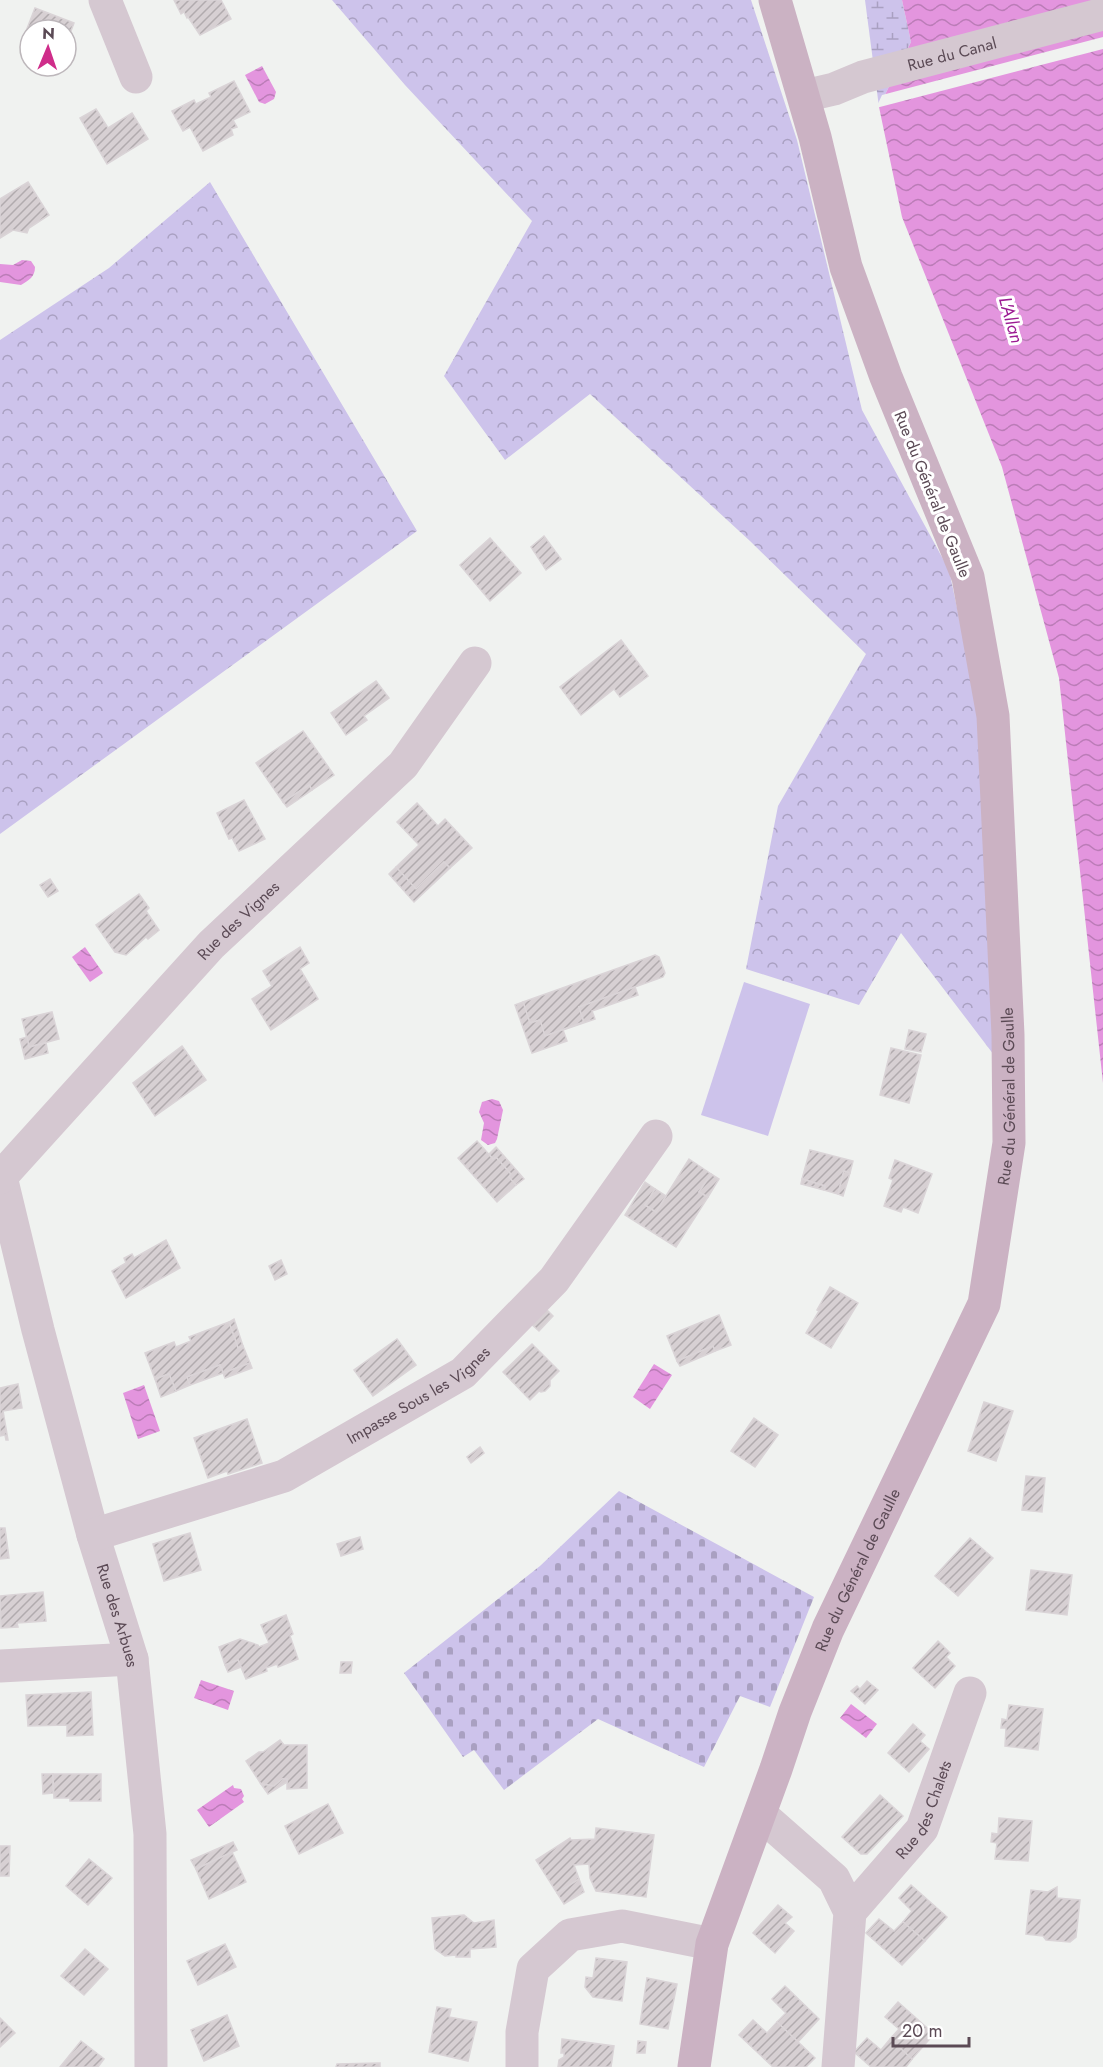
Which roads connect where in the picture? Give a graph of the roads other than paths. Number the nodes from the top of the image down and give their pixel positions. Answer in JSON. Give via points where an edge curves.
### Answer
{"nodes":[{"id":1,"x":105,"y":0,"type":"edge"},
{"id":2,"x":775,"y":0,"type":"edge"},
{"id":3,"x":1103,"y":14,"type":"edge"},
{"id":4,"x":136,"y":77,"type":"dead end"},
{"id":5,"x":804,"y":96,"type":"junction"},
{"id":6,"x":475,"y":663,"type":"dead end"},
{"id":7,"x":656,"y":1136,"type":"dead end"},
{"id":8,"x":0,"y":1177,"type":"edge"},
{"id":9,"x":93,"y":1535,"type":"junction"},
{"id":10,"x":132,"y":1659,"type":"junction"},
{"id":11,"x":0,"y":1665,"type":"edge"},
{"id":12,"x":970,"y":1693,"type":"dead end"},
{"id":13,"x":760,"y":1814,"type":"junction"},
{"id":14,"x":850,"y":1912,"type":"junction"},
{"id":15,"x":712,"y":1944,"type":"junction"},
{"id":16,"x":151,"y":2067,"type":"edge"},
{"id":17,"x":522,"y":2067,"type":"edge"},
{"id":18,"x":694,"y":2067,"type":"edge"},
{"id":19,"x":838,"y":2067,"type":"edge"}],
"edges":[{"from":1,"to":4,"type":"street"},
{"from":2,"to":5,"type":"main road","name":"Rue du Général de Gaulle"},
{"from":3,"to":5,"type":"street","name":"Rue du Canal"},
{"from":5,"to":13,"type":"main road","name":"Rue du Général de Gaulle","via":[[846,267],[968,578],[993,716],[1008,1035],[1009,1143],[984,1304],[828,1629]]},
{"from":6,"to":8,"type":"street","name":"Rue des Vignes","via":[[404,765],[212,945]]},
{"from":7,"to":9,"type":"street","name":"Impasse Sous les Vignes","via":[[554,1280],[463,1373],[284,1476]]},
{"from":8,"to":9,"type":"street","name":"Rue des Arbues"},
{"from":9,"to":10,"type":"street","name":"Rue des Arbues"},
{"from":10,"to":11,"type":"street"},
{"from":10,"to":16,"type":"street","name":"Rue des Arbues","via":[[150,1834]]},
{"from":12,"to":14,"type":"street","name":"Rue des Chalets","via":[[922,1829]]},
{"from":13,"to":14,"type":"street","via":[[834,1878]]},
{"from":13,"to":15,"type":"main road","name":"Rue du Général de Gaulle"},
{"from":14,"to":19,"type":"street"},
{"from":15,"to":17,"type":"street","via":[[622,1926],[570,1935],[533,1968],[522,2032]]},
{"from":15,"to":18,"type":"main road","name":"Rue du Général de Gaulle"}]}
